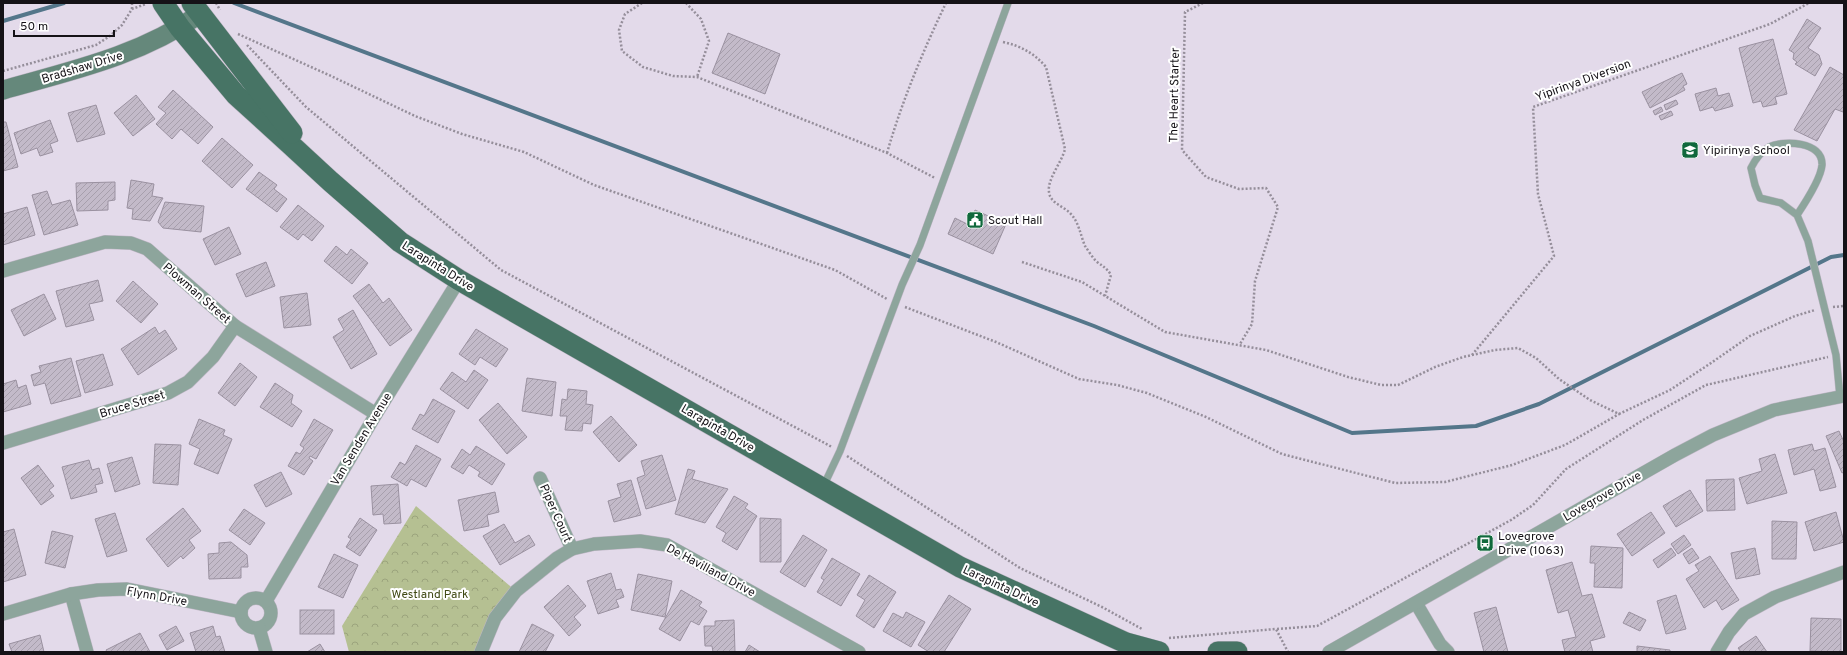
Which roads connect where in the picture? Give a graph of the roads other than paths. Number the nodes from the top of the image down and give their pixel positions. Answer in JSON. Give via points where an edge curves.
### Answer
{"nodes":[{"id":1,"x":163,"y":3,"type":"edge"},
{"id":2,"x":1008,"y":3,"type":"edge"},
{"id":3,"x":203,"y":7,"type":"edge"},
{"id":4,"x":180,"y":28,"type":"junction"},
{"id":5,"x":3,"y":90,"type":"edge"},
{"id":6,"x":330,"y":181,"type":"junction"},
{"id":7,"x":1797,"y":215,"type":"junction"},
{"id":8,"x":3,"y":271,"type":"edge"},
{"id":9,"x":459,"y":280,"type":"junction"},
{"id":10,"x":235,"y":326,"type":"junction"},
{"id":11,"x":1842,"y":396,"type":"edge"},
{"id":12,"x":376,"y":414,"type":"junction"},
{"id":13,"x":3,"y":443,"type":"edge"},
{"id":14,"x":540,"y":478,"type":"dead end"},
{"id":15,"x":822,"y":487,"type":"junction"},
{"id":16,"x":572,"y":549,"type":"junction"},
{"id":17,"x":1844,"y":572,"type":"edge"},
{"id":18,"x":71,"y":594,"type":"junction"},
{"id":19,"x":266,"y":600,"type":"junction"},
{"id":20,"x":1416,"y":603,"type":"junction"},
{"id":21,"x":241,"y":612,"type":"junction"},
{"id":22,"x":3,"y":614,"type":"edge"},
{"id":23,"x":259,"y":628,"type":"junction"},
{"id":24,"x":1163,"y":645,"type":"edge"},
{"id":25,"x":1130,"y":648,"type":"edge"},
{"id":26,"x":87,"y":652,"type":"edge"},
{"id":27,"x":266,"y":652,"type":"edge"},
{"id":28,"x":481,"y":652,"type":"edge"},
{"id":29,"x":859,"y":652,"type":"edge"},
{"id":30,"x":1218,"y":652,"type":"edge"},
{"id":31,"x":1237,"y":652,"type":"edge"},
{"id":32,"x":1326,"y":652,"type":"edge"},
{"id":33,"x":1448,"y":652,"type":"edge"},
{"id":34,"x":1717,"y":652,"type":"edge"}],
"edges":[{"from":1,"to":4,"type":"main road","name":"Larapinta Drive"},
{"from":2,"to":15,"type":"lane","via":[[920,245],[895,303],[840,451]]},
{"from":3,"to":4,"type":"street","name":"Bradshaw Drive"},
{"from":3,"to":6,"type":"main road","name":"Larapinta Drive"},
{"from":4,"to":5,"type":"street","name":"Bradshaw Drive","via":[[111,60]]},
{"from":4,"to":6,"type":"main road","name":"Larapinta Drive","via":[[236,95]]},
{"from":6,"to":9,"type":"main road","name":"Larapinta Drive","via":[[400,242]]},
{"from":7,"to":7,"type":"lane","via":[[1781,203],[1760,198],[1754,185],[1751,168],[1758,155],[1769,147],[1793,143],[1810,146],[1819,154],[1822,165],[1813,190]]},
{"from":7,"to":11,"type":"lane","via":[[1808,241],[1836,355]]},
{"from":8,"to":10,"type":"street","name":"Plowman Street","via":[[105,242],[131,243],[147,249]]},
{"from":9,"to":12,"type":"street","name":"Van Senden Avenue"},
{"from":9,"to":15,"type":"main road","name":"Larapinta Drive"},
{"from":10,"to":12,"type":"street","name":"Plowman Street"},
{"from":10,"to":13,"type":"street","name":"Bruce Street","via":[[208,362],[188,382],[168,393]]},
{"from":11,"to":20,"type":"street","name":"Lovegrove Drive","via":[[1774,410],[1713,435]]},
{"from":12,"to":19,"type":"street","name":"Van Senden Avenue"},
{"from":14,"to":16,"type":"street","name":"Piper Court"},
{"from":15,"to":25,"type":"main road","name":"Larapinta Drive","via":[[960,567]]},
{"from":16,"to":28,"type":"street","name":"De Havilland Drive","via":[[516,591],[495,618]]},
{"from":16,"to":29,"type":"street","name":"De Havilland Drive","via":[[594,544],[640,541],[667,545]]},
{"from":17,"to":34,"type":"street","via":[[1775,597],[1744,614]]},
{"from":18,"to":21,"type":"street","name":"Flynn Drive","via":[[127,589]]},
{"from":18,"to":22,"type":"street","name":"Flynn Drive"},
{"from":18,"to":26,"type":"street"},
{"from":19,"to":21,"type":"street","via":[[248,600]]},
{"from":19,"to":23,"type":"street","via":[[272,615],[270,620]]},
{"from":20,"to":32,"type":"street","name":"Lovegrove Drive"},
{"from":20,"to":33,"type":"street","via":[[1440,644]]},
{"from":21,"to":23,"type":"street","via":[[246,624]]},
{"from":23,"to":27,"type":"street"},
{"from":24,"to":25,"type":"main road","name":"Larapinta Drive"},
{"from":30,"to":31,"type":"main road"}]}
